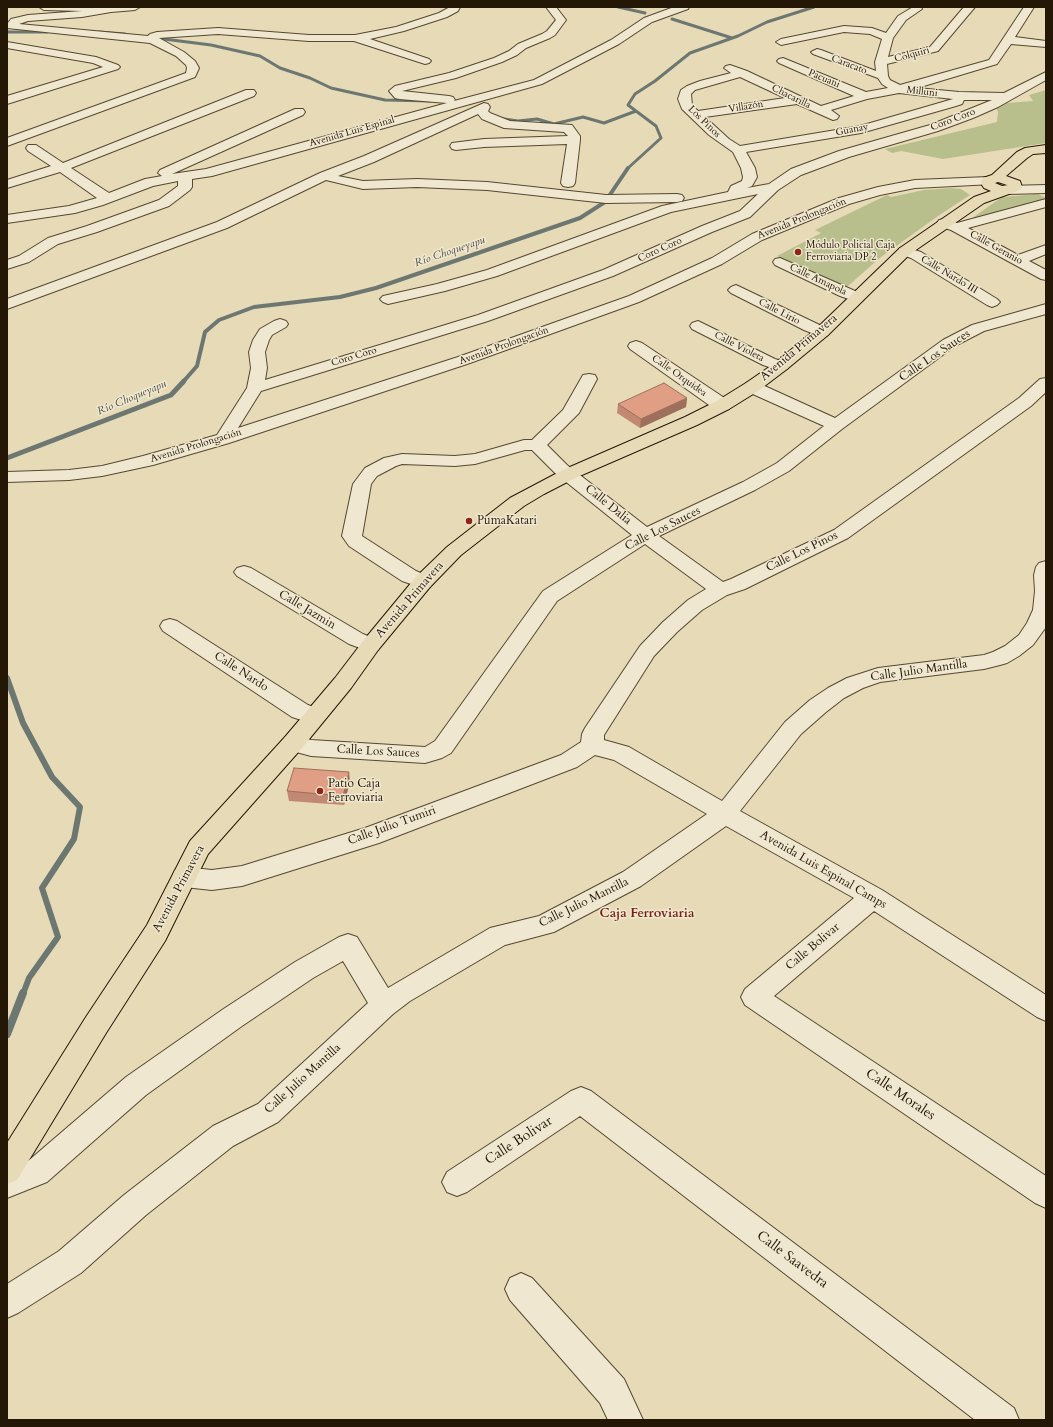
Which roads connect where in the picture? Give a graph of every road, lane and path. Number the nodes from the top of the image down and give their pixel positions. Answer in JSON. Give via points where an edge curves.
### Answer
{"nodes":[{"id":1,"x":44,"y":7,"type":"edge"},
{"id":2,"x":135,"y":7,"type":"edge"},
{"id":3,"x":455,"y":7,"type":"edge"},
{"id":4,"x":551,"y":7,"type":"edge"},
{"id":5,"x":684,"y":7,"type":"edge"},
{"id":6,"x":970,"y":7,"type":"edge"},
{"id":7,"x":1029,"y":7,"type":"edge"},
{"id":8,"x":917,"y":8,"type":"dead end"},
{"id":9,"x":107,"y":9,"type":"junction"},
{"id":10,"x":354,"y":38,"type":"junction"},
{"id":11,"x":888,"y":38,"type":"junction"},
{"id":12,"x":153,"y":40,"type":"junction"},
{"id":13,"x":1007,"y":40,"type":"junction"},
{"id":14,"x":781,"y":42,"type":"dead end"},
{"id":15,"x":1046,"y":44,"type":"edge"},
{"id":16,"x":7,"y":45,"type":"edge"},
{"id":17,"x":817,"y":52,"type":"dead end"},
{"id":18,"x":424,"y":61,"type":"dead end"},
{"id":19,"x":783,"y":61,"type":"dead end"},
{"id":20,"x":882,"y":62,"type":"junction"},
{"id":21,"x":721,"y":65,"type":"dead end"},
{"id":22,"x":743,"y":74,"type":"junction"},
{"id":23,"x":1046,"y":75,"type":"edge"},
{"id":24,"x":882,"y":76,"type":"junction"},
{"id":25,"x":538,"y":82,"type":"junction"},
{"id":26,"x":1046,"y":85,"type":"edge"},
{"id":27,"x":898,"y":89,"type":"junction"},
{"id":28,"x":250,"y":93,"type":"dead end"},
{"id":29,"x":865,"y":96,"type":"junction"},
{"id":30,"x":959,"y":96,"type":"junction"},
{"id":31,"x":1006,"y":97,"type":"junction"},
{"id":32,"x":7,"y":100,"type":"edge"},
{"id":33,"x":797,"y":100,"type":"junction"},
{"id":34,"x":460,"y":102,"type":"junction"},
{"id":35,"x":484,"y":107,"type":"junction"},
{"id":36,"x":819,"y":110,"type":"junction"},
{"id":37,"x":299,"y":112,"type":"dead end"},
{"id":38,"x":695,"y":115,"type":"junction"},
{"id":39,"x":861,"y":129,"type":"junction"},
{"id":40,"x":574,"y":140,"type":"junction"},
{"id":41,"x":7,"y":142,"type":"edge"},
{"id":42,"x":456,"y":146,"type":"dead end"},
{"id":43,"x":32,"y":148,"type":"dead end"},
{"id":44,"x":1046,"y":149,"type":"edge"},
{"id":45,"x":738,"y":150,"type":"junction"},
{"id":46,"x":1013,"y":165,"type":"junction"},
{"id":47,"x":63,"y":167,"type":"junction"},
{"id":48,"x":185,"y":176,"type":"junction"},
{"id":49,"x":325,"y":176,"type":"junction"},
{"id":50,"x":342,"y":181,"type":"junction"},
{"id":51,"x":991,"y":181,"type":"junction"},
{"id":52,"x":150,"y":182,"type":"junction"},
{"id":53,"x":568,"y":183,"type":"junction"},
{"id":54,"x":583,"y":183,"type":"dead end"},
{"id":55,"x":7,"y":184,"type":"edge"},
{"id":56,"x":1010,"y":186,"type":"junction"},
{"id":57,"x":773,"y":187,"type":"junction"},
{"id":58,"x":1044,"y":190,"type":"edge"},
{"id":59,"x":734,"y":194,"type":"junction"},
{"id":60,"x":107,"y":198,"type":"junction"},
{"id":61,"x":979,"y":200,"type":"junction"},
{"id":62,"x":708,"y":201,"type":"junction"},
{"id":63,"x":1046,"y":203,"type":"edge"},
{"id":64,"x":7,"y":219,"type":"edge"},
{"id":65,"x":950,"y":225,"type":"junction"},
{"id":66,"x":1046,"y":249,"type":"edge"},
{"id":67,"x":906,"y":252,"type":"junction"},
{"id":68,"x":1017,"y":260,"type":"junction"},
{"id":69,"x":780,"y":262,"type":"dead end"},
{"id":70,"x":7,"y":265,"type":"edge"},
{"id":71,"x":1046,"y":276,"type":"edge"},
{"id":72,"x":736,"y":290,"type":"dead end"},
{"id":73,"x":857,"y":297,"type":"junction"},
{"id":74,"x":388,"y":299,"type":"dead end"},
{"id":75,"x":992,"y":302,"type":"dead end"},
{"id":76,"x":7,"y":304,"type":"edge"},
{"id":77,"x":1046,"y":309,"type":"edge"},
{"id":78,"x":280,"y":324,"type":"dead end"},
{"id":79,"x":698,"y":326,"type":"dead end"},
{"id":80,"x":822,"y":332,"type":"junction"},
{"id":81,"x":636,"y":346,"type":"dead end"},
{"id":82,"x":781,"y":366,"type":"junction"},
{"id":83,"x":589,"y":379,"type":"dead end"},
{"id":84,"x":1046,"y":383,"type":"edge"},
{"id":85,"x":752,"y":386,"type":"junction"},
{"id":86,"x":255,"y":388,"type":"junction"},
{"id":87,"x":723,"y":405,"type":"junction"},
{"id":88,"x":836,"y":425,"type":"junction"},
{"id":89,"x":223,"y":439,"type":"junction"},
{"id":90,"x":537,"y":445,"type":"junction"},
{"id":91,"x":569,"y":474,"type":"junction"},
{"id":92,"x":9,"y":479,"type":"edge"},
{"id":93,"x":645,"y":535,"type":"junction"},
{"id":94,"x":1046,"y":568,"type":"edge"},
{"id":95,"x":244,"y":572,"type":"dead end"},
{"id":96,"x":423,"y":582,"type":"junction"},
{"id":97,"x":720,"y":590,"type":"junction"},
{"id":98,"x":170,"y":626,"type":"dead end"},
{"id":99,"x":371,"y":645,"type":"junction"},
{"id":100,"x":314,"y":716,"type":"junction"},
{"id":101,"x":293,"y":743,"type":"junction"},
{"id":102,"x":592,"y":746,"type":"junction"},
{"id":103,"x":725,"y":814,"type":"junction"},
{"id":104,"x":184,"y":877,"type":"junction"},
{"id":105,"x":873,"y":896,"type":"junction"},
{"id":106,"x":754,"y":997,"type":"joint"},
{"id":107,"x":384,"y":1006,"type":"junction"},
{"id":108,"x":1046,"y":1009,"type":"edge"},
{"id":109,"x":581,"y":1100,"type":"joint"},
{"id":110,"x":7,"y":1170,"type":"edge"},
{"id":111,"x":457,"y":1182,"type":"dead end"},
{"id":112,"x":7,"y":1184,"type":"edge"},
{"id":113,"x":1046,"y":1193,"type":"edge"},
{"id":114,"x":521,"y":1288,"type":"dead end"},
{"id":115,"x":7,"y":1302,"type":"edge"},
{"id":116,"x":626,"y":1420,"type":"edge"},
{"id":117,"x":1002,"y":1420,"type":"edge"}],
"edges":[{"from":1,"to":9,"type":"street"},
{"from":2,"to":9,"type":"street"},
{"from":3,"to":10,"type":"street","via":[[449,12],[400,29]]},
{"from":4,"to":34,"type":"street","via":[[561,20],[546,36],[498,60],[452,76],[395,91],[399,95]]},
{"from":5,"to":25,"type":"street","name":"Avenida Luis Espinal","via":[[648,20],[582,61]]},
{"from":6,"to":20,"type":"street","name":"Colquiri","via":[[934,49]]},
{"from":7,"to":13,"type":"street"},
{"from":8,"to":11,"type":"street","via":[[902,18]]},
{"from":9,"to":12,"type":"street","via":[[90,13],[28,18],[11,26]]},
{"from":10,"to":12,"type":"street","via":[[309,38],[218,31],[163,33],[154,36]]},
{"from":10,"to":18,"type":"street"},
{"from":11,"to":14,"type":"street","via":[[872,31],[844,29]]},
{"from":11,"to":20,"type":"street"},
{"from":12,"to":41,"type":"street","via":[[186,58],[193,68],[191,75]]},
{"from":13,"to":15,"type":"street"},
{"from":13,"to":27,"type":"street","via":[[993,62]]},
{"from":16,"to":32,"type":"street","via":[[96,60],[114,67]]},
{"from":17,"to":24,"type":"street","name":"Caracato"},
{"from":19,"to":29,"type":"street","name":"Pacuani"},
{"from":20,"to":24,"type":"street"},
{"from":21,"to":22,"type":"street","name":"Chacarilla"},
{"from":22,"to":33,"type":"street","name":"Chacarilla"},
{"from":22,"to":38,"type":"street","name":"Los Pinos","via":[[704,83],[685,93],[686,106]]},
{"from":23,"to":31,"type":"street","name":"Coro Coro"},
{"from":24,"to":27,"type":"street","name":"Milluni","via":[[886,82]]},
{"from":25,"to":34,"type":"street","name":"Avenida Luis Espinal"},
{"from":25,"to":35,"type":"street"},
{"from":26,"to":31,"type":"street","name":"Milluni","via":[[1034,91]]},
{"from":27,"to":29,"type":"street"},
{"from":27,"to":30,"type":"street","name":"Milluni"},
{"from":28,"to":47,"type":"street"},
{"from":29,"to":36,"type":"street"},
{"from":30,"to":31,"type":"street","name":"Milluni"},
{"from":30,"to":39,"type":"street","name":"Guanay","via":[[958,101]]},
{"from":31,"to":57,"type":"street","name":"Coro Coro","via":[[934,128],[844,154],[796,172]]},
{"from":33,"to":36,"type":"street","name":"Chacarilla"},
{"from":33,"to":38,"type":"street","name":"Villazón"},
{"from":34,"to":48,"type":"street","name":"Avenida Luis Espinal","via":[[207,173]]},
{"from":35,"to":40,"type":"street","via":[[482,111],[486,116],[508,125],[568,128]]},
{"from":35,"to":49,"type":"street"},
{"from":36,"to":39,"type":"street","name":"Chacarilla"},
{"from":37,"to":52,"type":"street","via":[[178,166]]},
{"from":38,"to":45,"type":"street","name":"Los Pinos","via":[[725,142]]},
{"from":39,"to":45,"type":"street","name":"Guanay"},
{"from":40,"to":42,"type":"street"},
{"from":40,"to":53,"type":"street"},
{"from":43,"to":47,"type":"street"},
{"from":44,"to":46,"type":"main road","name":"Avenida Primavera","via":[[1026,153]]},
{"from":45,"to":59,"type":"street","name":"Los Pinos","via":[[750,177]]},
{"from":46,"to":51,"type":"main road","name":"Avenida Primavera"},
{"from":46,"to":56,"type":"main road","via":[[1014,176]]},
{"from":47,"to":55,"type":"street"},
{"from":47,"to":60,"type":"street"},
{"from":48,"to":52,"type":"street","name":"Avenida Luis Espinal"},
{"from":48,"to":70,"type":"street","via":[[184,187],[164,203],[53,241]]},
{"from":49,"to":50,"type":"street"},
{"from":49,"to":76,"type":"street","via":[[222,225]]},
{"from":50,"to":53,"type":"street","via":[[362,177],[442,173],[506,176]]},
{"from":50,"to":62,"type":"street","via":[[363,185],[417,183],[487,186],[606,199],[695,198]]},
{"from":51,"to":56,"type":"main road","via":[[1000,190]]},
{"from":51,"to":61,"type":"main road","name":"Avenida Primavera"},
{"from":51,"to":89,"type":"street","name":"Avenida Prolongación","via":[[915,184],[878,190],[844,201],[757,237],[717,261],[634,299],[464,360]]},
{"from":52,"to":60,"type":"street","name":"Avenida Luis Espinal"},
{"from":53,"to":54,"type":"street"},
{"from":56,"to":58,"type":"street"},
{"from":56,"to":61,"type":"main road","name":"Avenida Primavera"},
{"from":57,"to":59,"type":"street"},
{"from":57,"to":86,"type":"street","name":"Coro Coro","via":[[745,214],[608,273],[483,318]]},
{"from":59,"to":62,"type":"street"},
{"from":60,"to":64,"type":"street","name":"Avenida Luis Espinal","via":[[70,210]]},
{"from":61,"to":65,"type":"main road","name":"Avenida Primavera"},
{"from":62,"to":74,"type":"street","via":[[654,213],[492,273]]},
{"from":63,"to":65,"type":"street"},
{"from":65,"to":67,"type":"main road","name":"Avenida Primavera"},
{"from":65,"to":68,"type":"street","name":"Calle Geranio"},
{"from":66,"to":68,"type":"street"},
{"from":67,"to":73,"type":"main road","name":"Avenida Primavera"},
{"from":67,"to":75,"type":"street","name":"Calle Nardo III","via":[[916,255]]},
{"from":68,"to":71,"type":"street","name":"Calle Geranio"},
{"from":69,"to":73,"type":"street","name":"Calle Amapola"},
{"from":72,"to":80,"type":"street","name":"Calle Lirio"},
{"from":73,"to":80,"type":"main road","name":"Avenida Primavera"},
{"from":77,"to":88,"type":"street","name":"Calle Los Sauces","via":[[978,328],[949,343]]},
{"from":78,"to":86,"type":"street","via":[[266,332],[259,346],[259,368]]},
{"from":79,"to":82,"type":"street","name":"Calle Violeta"},
{"from":80,"to":82,"type":"main road","name":"Avenida Primavera"},
{"from":81,"to":87,"type":"street","name":"Calle Orquidea"},
{"from":82,"to":85,"type":"main road","name":"Avenida Primavera"},
{"from":83,"to":90,"type":"street","via":[[570,413]]},
{"from":84,"to":97,"type":"street","name":"Calle Los Pinos","via":[[1025,402],[841,534],[738,584]]},
{"from":85,"to":87,"type":"main road","name":"Avenida Primavera"},
{"from":85,"to":88,"type":"street"},
{"from":86,"to":89,"type":"street"},
{"from":87,"to":91,"type":"main road","name":"Avenida Primavera","via":[[691,422]]},
{"from":88,"to":93,"type":"street","name":"Calle Los Sauces","via":[[783,467]]},
{"from":89,"to":92,"type":"street","name":"Avenida Prolongación","via":[[102,471]]},
{"from":90,"to":91,"type":"street","name":"Calle Dalia"},
{"from":90,"to":96,"type":"street","via":[[524,445],[475,459],[402,459],[371,472],[362,484],[352,536],[356,542],[402,572]]},
{"from":91,"to":93,"type":"street","name":"Calle Dalia"},
{"from":91,"to":96,"type":"main road","name":"Avenida Primavera","via":[[518,502],[486,525],[454,551]]},
{"from":93,"to":97,"type":"street","name":"Calle Dalia"},
{"from":93,"to":101,"type":"street","name":"Calle Los Sauces","via":[[550,596],[443,747],[425,755],[311,748]]},
{"from":94,"to":103,"type":"street","name":"Calle Julio Mantilla","via":[[1043,610],[1037,625],[1026,640],[1012,651],[1000,658],[984,662],[878,676],[855,683],[836,693],[793,728]]},
{"from":95,"to":99,"type":"street","name":"Calle Jazmin","via":[[356,639]]},
{"from":96,"to":99,"type":"main road","name":"Avenida Primavera"},
{"from":97,"to":102,"type":"street","name":"Calle Los Pinos","via":[[695,605],[670,626],[648,651],[593,734]]},
{"from":98,"to":100,"type":"street","name":"Calle Nardo","via":[[300,711]]},
{"from":99,"to":100,"type":"main road","name":"Avenida Primavera"},
{"from":100,"to":101,"type":"main road","name":"Avenida Primavera"},
{"from":101,"to":104,"type":"main road","name":"Avenida Primavera","via":[[199,848]]},
{"from":102,"to":103,"type":"street","name":"Avenida Luis Espinal Camps","via":[[621,753]]},
{"from":102,"to":104,"type":"street","name":"Calle Julio Tumiri","via":[[569,761],[371,836],[242,876],[212,880]]},
{"from":103,"to":105,"type":"street","name":"Avenida Luis Espinal Camps"},
{"from":103,"to":107,"type":"street","name":"Calle Julio Mantilla","via":[[632,879],[545,925],[499,936],[401,993]]},
{"from":104,"to":110,"type":"main road","name":"Avenida Primavera","via":[[156,933]]},
{"from":105,"to":106,"type":"street","name":"Calle Bolivar"},
{"from":105,"to":108,"type":"street","name":"Avenida Luis Espinal Camps"},
{"from":106,"to":113,"type":"street","name":"Calle Morales"},
{"from":107,"to":112,"type":"street","via":[[348,945],[304,970],[136,1086],[37,1172]]},
{"from":107,"to":115,"type":"street","name":"Calle Julio Mantilla","via":[[268,1113],[223,1136],[135,1205],[70,1262]]},
{"from":109,"to":111,"type":"street","name":"Calle Bolivar"},
{"from":109,"to":117,"type":"street","name":"Calle Saavedra"},
{"from":114,"to":116,"type":"street","via":[[612,1391]]}]}
